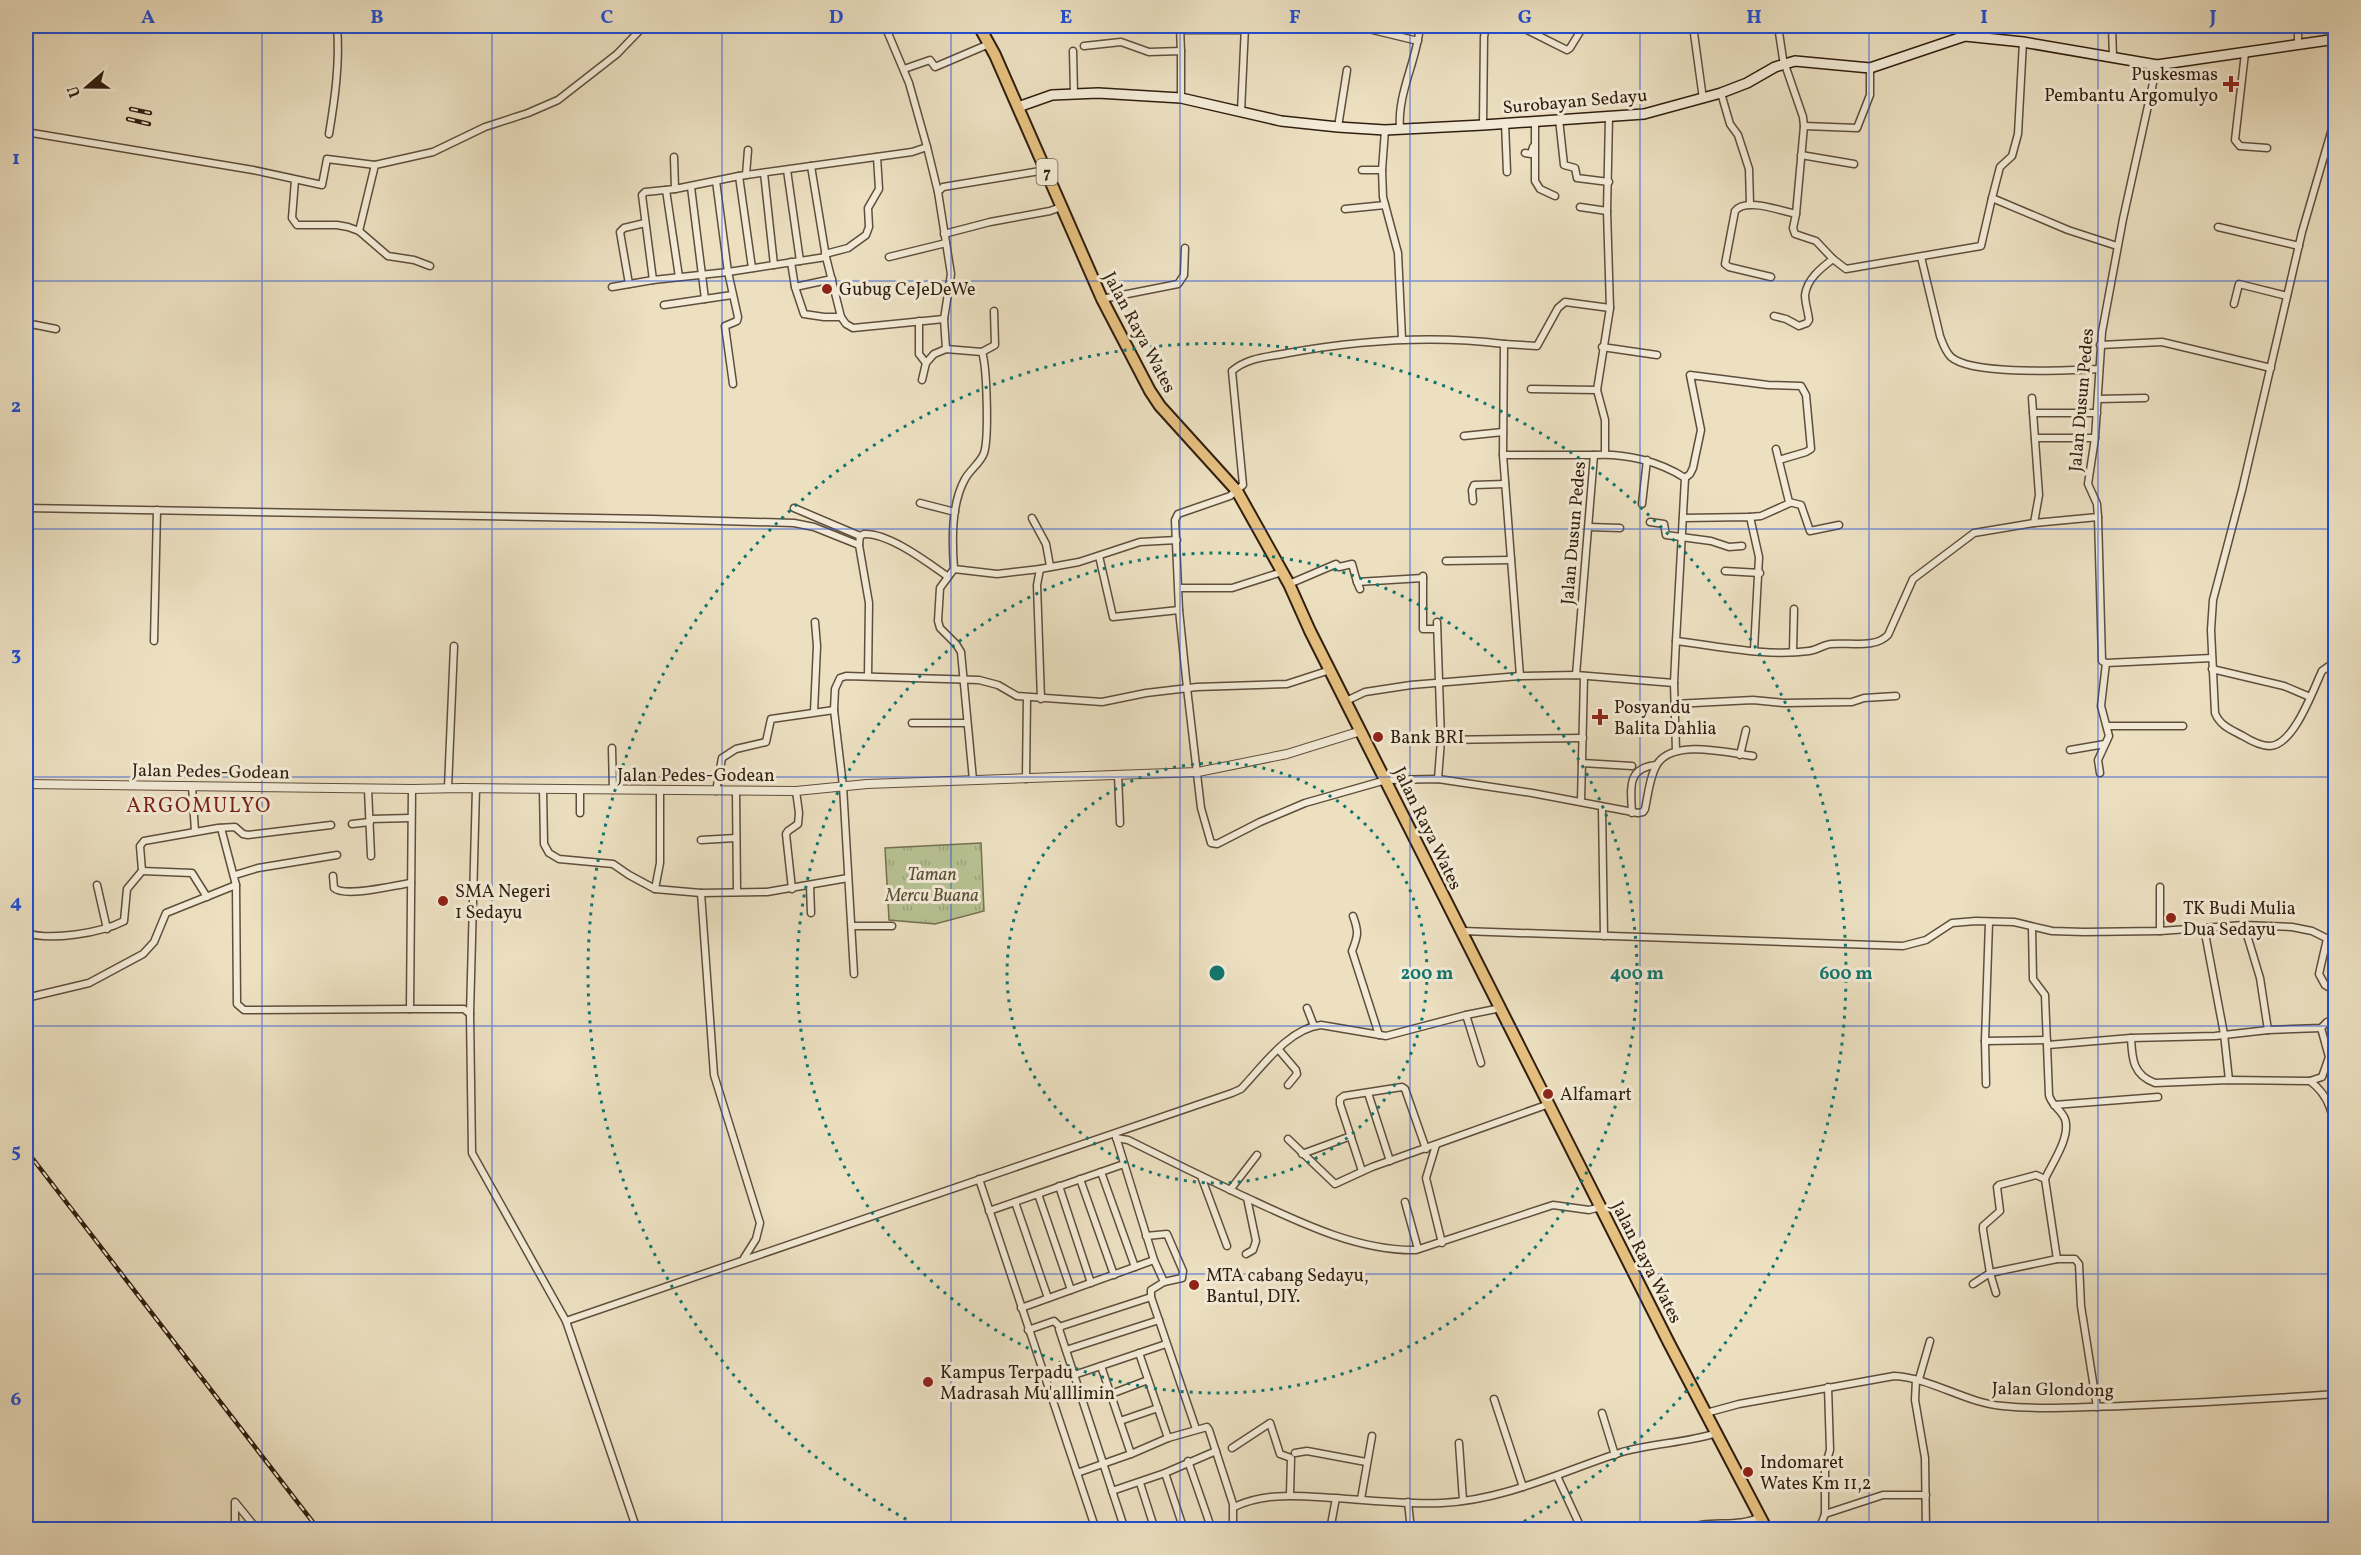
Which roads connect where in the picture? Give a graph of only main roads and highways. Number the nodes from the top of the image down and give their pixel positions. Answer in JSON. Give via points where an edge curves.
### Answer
{"nodes":[{"id":1,"x":979,"y":26,"type":"edge"},
{"id":2,"x":2336,"y":39,"type":"edge"},
{"id":3,"x":1018,"y":107,"type":"junction"},
{"id":4,"x":1767,"y":1530,"type":"edge"}],
"edges":[{"from":1,"to":3,"type":"highway","name":"Jalan Raya Wates","number":"7"},
{"from":2,"to":3,"type":"main road","name":"Surobayan Sedayu","via":[[2157,65],[2023,42],[1958,37],[1870,68],[1803,60],[1784,64],[1721,93],[1644,114],[1483,125],[1385,130],[1338,127],[1281,121],[1181,98],[1074,93],[1052,95]]},
{"from":3,"to":4,"type":"highway","name":"Jalan Raya Wates","number":"7","via":[[1102,299],[1150,391],[1237,491],[1289,584],[1600,1207]]}]}
